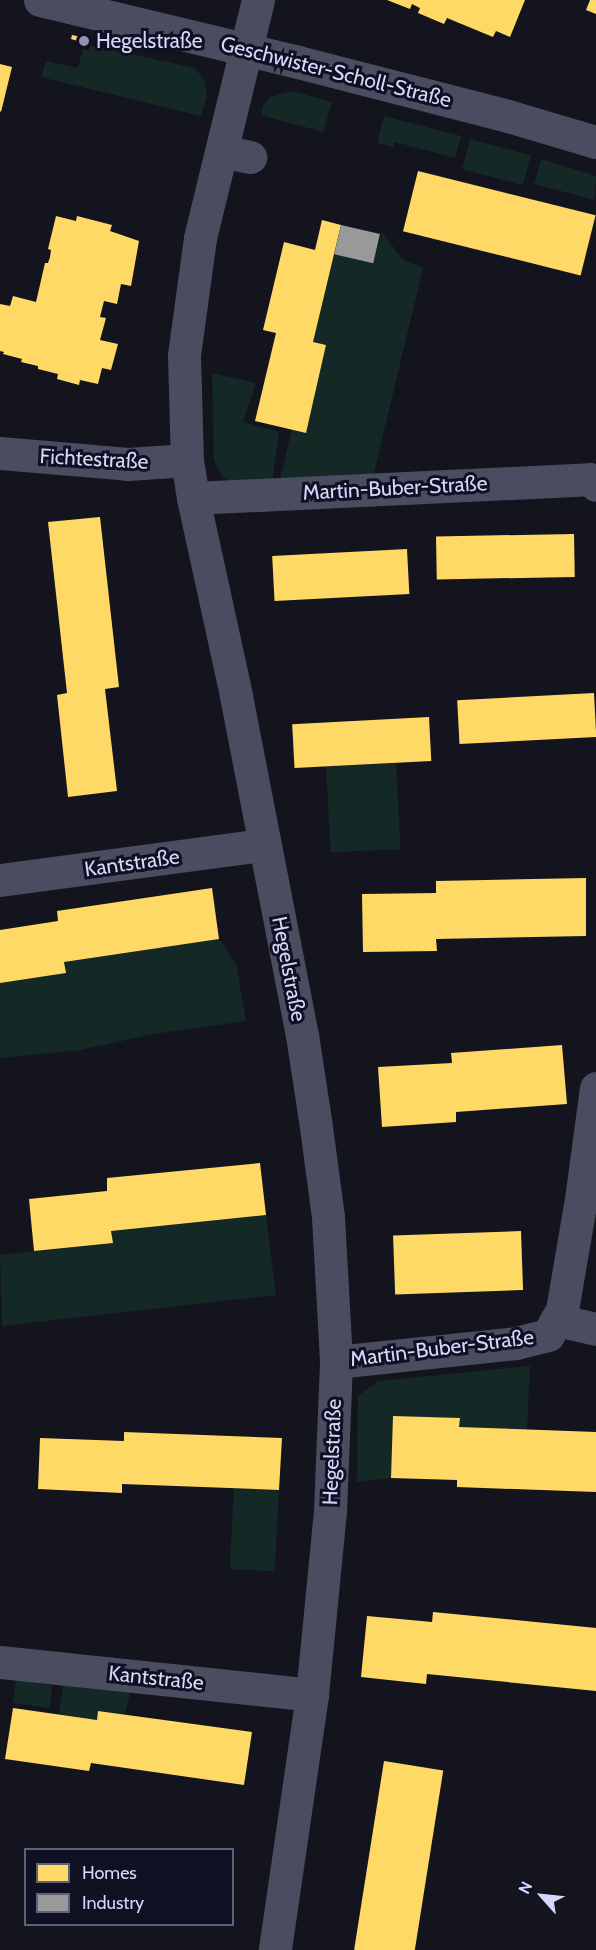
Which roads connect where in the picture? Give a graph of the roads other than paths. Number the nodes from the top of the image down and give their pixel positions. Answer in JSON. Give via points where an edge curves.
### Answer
{"nodes":[{"id":1,"x":40,"y":0,"type":"edge"},
{"id":2,"x":258,"y":0,"type":"edge"},
{"id":3,"x":245,"y":49,"type":"junction"},
{"id":4,"x":596,"y":142,"type":"edge"},
{"id":5,"x":0,"y":453,"type":"edge"},
{"id":6,"x":187,"y":460,"type":"junction"},
{"id":7,"x":596,"y":485,"type":"edge"},
{"id":8,"x":193,"y":498,"type":"junction"},
{"id":9,"x":264,"y":845,"type":"junction"},
{"id":10,"x":0,"y":880,"type":"edge"},
{"id":11,"x":596,"y":1089,"type":"edge"},
{"id":12,"x":556,"y":1320,"type":"junction"},
{"id":13,"x":596,"y":1329,"type":"edge"},
{"id":14,"x":336,"y":1362,"type":"junction"},
{"id":15,"x":0,"y":1662,"type":"edge"},
{"id":16,"x":312,"y":1695,"type":"junction"},
{"id":17,"x":275,"y":1950,"type":"edge"}],
"edges":[{"from":1,"to":3,"type":"street","name":"Geschwister-Scholl-Straße"},
{"from":2,"to":3,"type":"street","name":"Hegelstraße"},
{"from":3,"to":4,"type":"street","name":"Geschwister-Scholl-Straße"},
{"from":3,"to":6,"type":"street","name":"Hegelstraße","via":[[236,154],[200,238],[184,355]]},
{"from":5,"to":6,"type":"street","name":"Fichtestraße","via":[[128,465]]},
{"from":6,"to":8,"type":"street","name":"Hegelstraße"},
{"from":7,"to":8,"type":"street","name":"Martin-Buber-Straße","via":[[590,479]]},
{"from":8,"to":9,"type":"street","name":"Hegelstraße"},
{"from":9,"to":10,"type":"street","name":"Kantstraße"},
{"from":9,"to":14,"type":"street","name":"Hegelstraße","via":[[316,1127],[328,1217]]},
{"from":11,"to":12,"type":"street","name":"Martin-Buber-Straße","via":[[562,1310]]},
{"from":12,"to":13,"type":"street"},
{"from":12,"to":14,"type":"street","name":"Martin-Buber-Straße","via":[[548,1335],[516,1343]]},
{"from":14,"to":16,"type":"street","name":"Hegelstraße","via":[[330,1511]]},
{"from":15,"to":16,"type":"street","name":"Kantstraße"},
{"from":16,"to":17,"type":"street","name":"Hegelstraße"}]}
